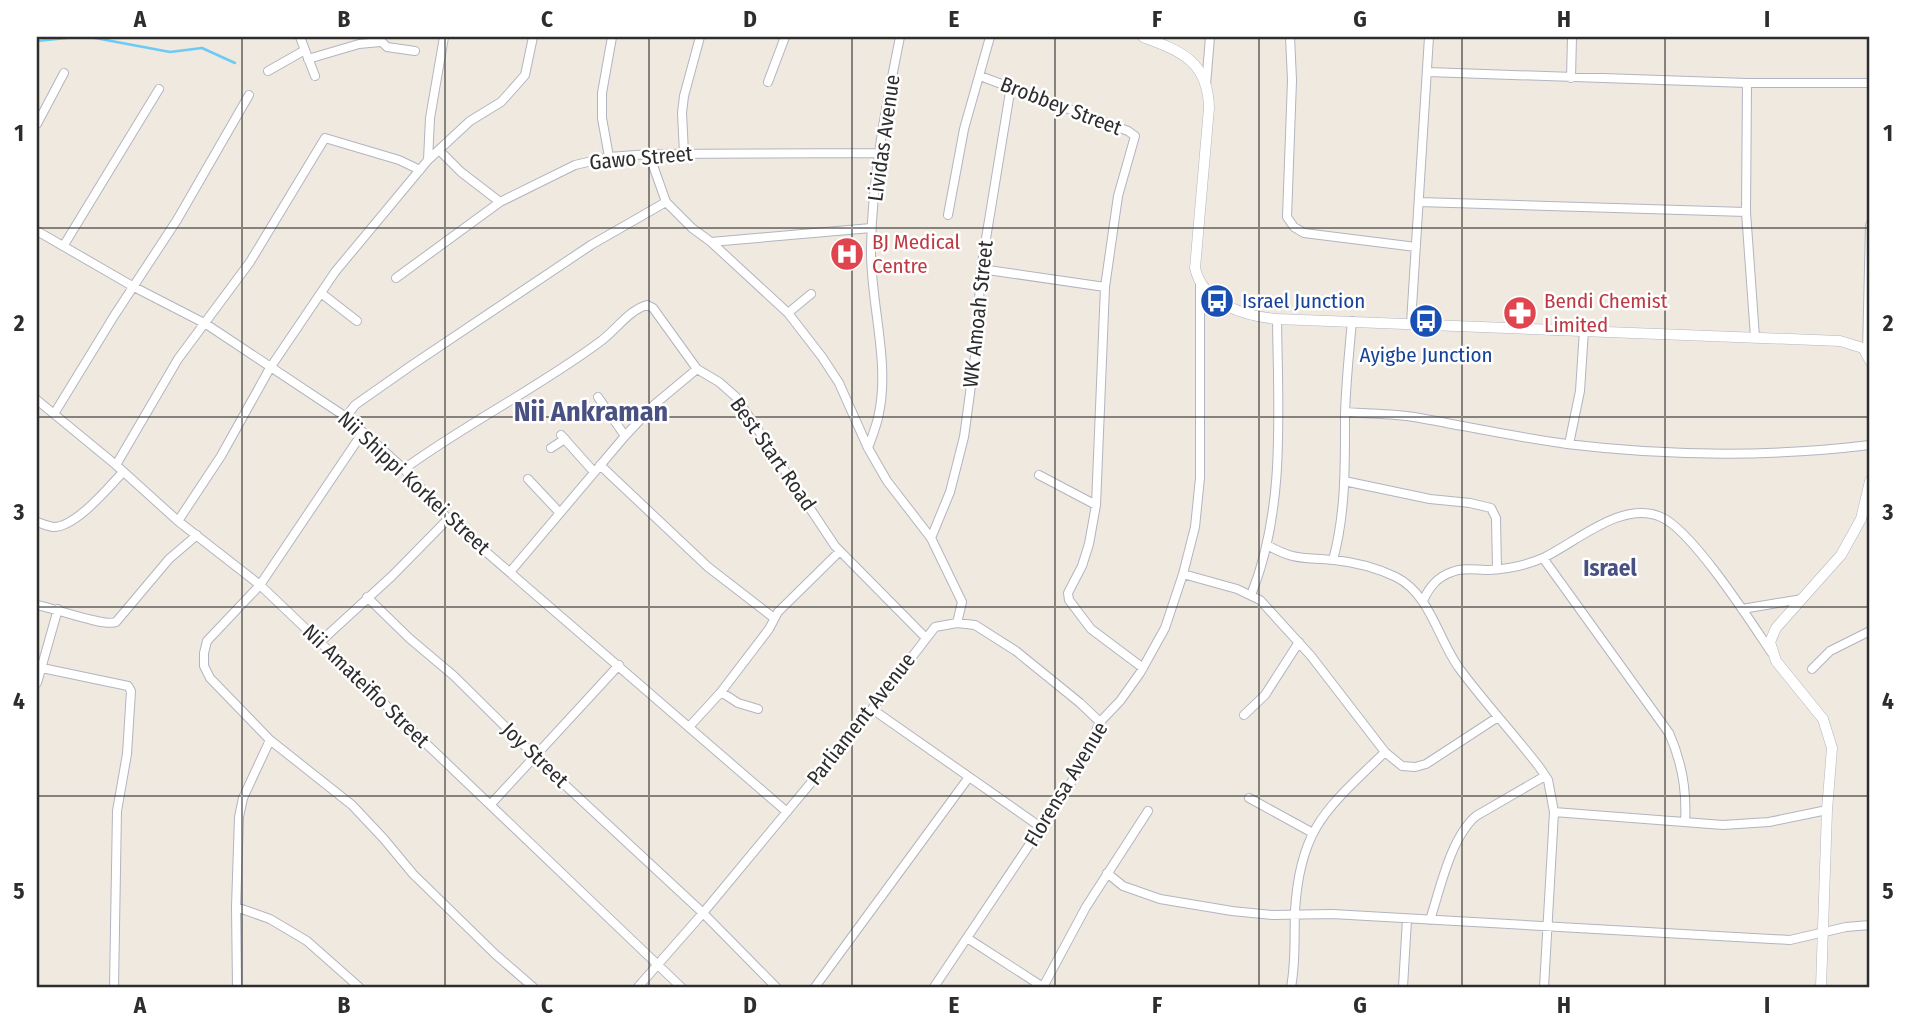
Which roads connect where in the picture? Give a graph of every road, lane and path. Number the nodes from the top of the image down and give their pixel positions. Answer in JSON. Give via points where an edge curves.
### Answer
{"nodes":[{"id":1,"x":300,"y":37,"type":"edge"},
{"id":2,"x":444,"y":37,"type":"edge"},
{"id":3,"x":533,"y":37,"type":"edge"},
{"id":4,"x":612,"y":37,"type":"edge"},
{"id":5,"x":701,"y":37,"type":"edge"},
{"id":6,"x":785,"y":37,"type":"edge"},
{"id":7,"x":900,"y":37,"type":"edge"},
{"id":8,"x":990,"y":37,"type":"edge"},
{"id":9,"x":1143,"y":37,"type":"edge"},
{"id":10,"x":1210,"y":37,"type":"edge"},
{"id":11,"x":1290,"y":37,"type":"edge"},
{"id":12,"x":1429,"y":37,"type":"edge"},
{"id":13,"x":1572,"y":37,"type":"edge"},
{"id":14,"x":380,"y":39,"type":"edge"},
{"id":15,"x":305,"y":50,"type":"junction"},
{"id":16,"x":415,"y":51,"type":"dead end"},
{"id":17,"x":308,"y":59,"type":"junction"},
{"id":18,"x":268,"y":71,"type":"dead end"},
{"id":19,"x":1428,"y":72,"type":"junction"},
{"id":20,"x":64,"y":73,"type":"dead end"},
{"id":21,"x":315,"y":76,"type":"dead end"},
{"id":22,"x":980,"y":76,"type":"junction"},
{"id":23,"x":1571,"y":79,"type":"junction"},
{"id":24,"x":768,"y":82,"type":"dead end"},
{"id":25,"x":1747,"y":83,"type":"junction"},
{"id":26,"x":1870,"y":83,"type":"edge"},
{"id":27,"x":1206,"y":85,"type":"junction"},
{"id":28,"x":1012,"y":86,"type":"junction"},
{"id":29,"x":159,"y":89,"type":"dead end"},
{"id":30,"x":249,"y":95,"type":"dead end"},
{"id":31,"x":40,"y":110,"type":"edge"},
{"id":32,"x":37,"y":124,"type":"edge"},
{"id":33,"x":439,"y":150,"type":"junction"},
{"id":34,"x":684,"y":153,"type":"junction"},
{"id":35,"x":878,"y":153,"type":"junction"},
{"id":36,"x":649,"y":154,"type":"junction"},
{"id":37,"x":609,"y":157,"type":"junction"},
{"id":38,"x":428,"y":160,"type":"junction"},
{"id":39,"x":420,"y":170,"type":"junction"},
{"id":40,"x":500,"y":202,"type":"junction"},
{"id":41,"x":666,"y":202,"type":"junction"},
{"id":42,"x":1419,"y":202,"type":"junction"},
{"id":43,"x":1746,"y":212,"type":"junction"},
{"id":44,"x":948,"y":215,"type":"dead end"},
{"id":45,"x":1870,"y":225,"type":"edge"},
{"id":46,"x":871,"y":228,"type":"junction"},
{"id":47,"x":37,"y":231,"type":"edge"},
{"id":48,"x":711,"y":242,"type":"junction"},
{"id":49,"x":64,"y":245,"type":"junction"},
{"id":50,"x":1416,"y":247,"type":"junction"},
{"id":51,"x":981,"y":269,"type":"junction"},
{"id":52,"x":396,"y":278,"type":"dead end"},
{"id":53,"x":1200,"y":282,"type":"junction"},
{"id":54,"x":134,"y":287,"type":"junction"},
{"id":55,"x":1105,"y":287,"type":"junction"},
{"id":56,"x":321,"y":293,"type":"junction"},
{"id":57,"x":811,"y":294,"type":"dead end"},
{"id":58,"x":789,"y":313,"type":"junction"},
{"id":59,"x":1869,"y":315,"type":"edge"},
{"id":60,"x":1277,"y":319,"type":"junction"},
{"id":61,"x":358,"y":321,"type":"dead end"},
{"id":62,"x":1352,"y":321,"type":"junction"},
{"id":63,"x":1412,"y":323,"type":"junction"},
{"id":64,"x":206,"y":324,"type":"junction"},
{"id":65,"x":1584,"y":330,"type":"junction"},
{"id":66,"x":1755,"y":337,"type":"junction"},
{"id":67,"x":1869,"y":357,"type":"edge"},
{"id":68,"x":270,"y":368,"type":"junction"},
{"id":69,"x":696,"y":369,"type":"junction"},
{"id":70,"x":597,"y":397,"type":"dead end"},
{"id":71,"x":37,"y":400,"type":"edge"},
{"id":72,"x":1345,"y":412,"type":"junction"},
{"id":73,"x":54,"y":414,"type":"junction"},
{"id":74,"x":346,"y":416,"type":"junction"},
{"id":75,"x":363,"y":432,"type":"junction"},
{"id":76,"x":625,"y":436,"type":"junction"},
{"id":77,"x":1569,"y":444,"type":"junction"},
{"id":78,"x":1870,"y":445,"type":"edge"},
{"id":79,"x":551,"y":448,"type":"dead end"},
{"id":80,"x":868,"y":448,"type":"junction"},
{"id":81,"x":597,"y":468,"type":"junction"},
{"id":82,"x":120,"y":469,"type":"junction"},
{"id":83,"x":404,"y":470,"type":"junction"},
{"id":84,"x":1039,"y":475,"type":"dead end"},
{"id":85,"x":528,"y":479,"type":"dead end"},
{"id":86,"x":1345,"y":481,"type":"junction"},
{"id":87,"x":1870,"y":481,"type":"edge"},
{"id":88,"x":1096,"y":505,"type":"junction"},
{"id":89,"x":559,"y":512,"type":"junction"},
{"id":90,"x":448,"y":519,"type":"junction"},
{"id":91,"x":178,"y":521,"type":"junction"},
{"id":92,"x":37,"y":522,"type":"edge"},
{"id":93,"x":197,"y":535,"type":"junction"},
{"id":94,"x":931,"y":538,"type":"junction"},
{"id":95,"x":1267,"y":545,"type":"junction"},
{"id":96,"x":840,"y":551,"type":"junction"},
{"id":97,"x":1543,"y":558,"type":"junction"},
{"id":98,"x":1333,"y":560,"type":"junction"},
{"id":99,"x":1497,"y":569,"type":"junction"},
{"id":100,"x":511,"y":571,"type":"junction"},
{"id":101,"x":1183,"y":574,"type":"junction"},
{"id":102,"x":260,"y":585,"type":"junction"},
{"id":103,"x":1251,"y":595,"type":"junction"},
{"id":104,"x":367,"y":597,"type":"junction"},
{"id":105,"x":1802,"y":599,"type":"junction"},
{"id":106,"x":1423,"y":601,"type":"junction"},
{"id":107,"x":37,"y":605,"type":"edge"},
{"id":108,"x":58,"y":609,"type":"junction"},
{"id":109,"x":1742,"y":609,"type":"junction"},
{"id":110,"x":774,"y":618,"type":"junction"},
{"id":111,"x":957,"y":623,"type":"junction"},
{"id":112,"x":1870,"y":631,"type":"edge"},
{"id":113,"x":926,"y":638,"type":"junction"},
{"id":114,"x":320,"y":642,"type":"junction"},
{"id":115,"x":1299,"y":642,"type":"junction"},
{"id":116,"x":1772,"y":654,"type":"junction"},
{"id":117,"x":619,"y":665,"type":"junction"},
{"id":118,"x":42,"y":668,"type":"junction"},
{"id":119,"x":1143,"y":668,"type":"junction"},
{"id":120,"x":1812,"y":669,"type":"dead end"},
{"id":121,"x":37,"y":683,"type":"edge"},
{"id":122,"x":721,"y":692,"type":"junction"},
{"id":123,"x":758,"y":709,"type":"dead end"},
{"id":124,"x":872,"y":709,"type":"junction"},
{"id":125,"x":1244,"y":715,"type":"dead end"},
{"id":126,"x":1498,"y":717,"type":"junction"},
{"id":127,"x":1100,"y":722,"type":"junction"},
{"id":128,"x":689,"y":727,"type":"junction"},
{"id":129,"x":270,"y":740,"type":"junction"},
{"id":130,"x":1385,"y":752,"type":"junction"},
{"id":131,"x":535,"y":756,"type":"junction"},
{"id":132,"x":1545,"y":776,"type":"junction"},
{"id":133,"x":969,"y":777,"type":"junction"},
{"id":134,"x":1249,"y":798,"type":"dead end"},
{"id":135,"x":491,"y":804,"type":"junction"},
{"id":136,"x":1827,"y":810,"type":"junction"},
{"id":137,"x":1148,"y":811,"type":"dead end"},
{"id":138,"x":787,"y":812,"type":"junction"},
{"id":139,"x":1554,"y":812,"type":"junction"},
{"id":140,"x":1685,"y":822,"type":"junction"},
{"id":141,"x":1042,"y":828,"type":"junction"},
{"id":142,"x":1311,"y":832,"type":"junction"},
{"id":143,"x":1107,"y":873,"type":"junction"},
{"id":144,"x":236,"y":907,"type":"junction"},
{"id":145,"x":703,"y":913,"type":"junction"},
{"id":146,"x":1295,"y":915,"type":"junction"},
{"id":147,"x":1407,"y":919,"type":"junction"},
{"id":148,"x":1430,"y":920,"type":"junction"},
{"id":149,"x":1870,"y":925,"type":"edge"},
{"id":150,"x":1548,"y":928,"type":"junction"},
{"id":151,"x":1822,"y":932,"type":"junction"},
{"id":152,"x":967,"y":938,"type":"junction"},
{"id":153,"x":658,"y":963,"type":"junction"},
{"id":154,"x":530,"y":986,"type":"edge"},
{"id":155,"x":114,"y":987,"type":"edge"},
{"id":156,"x":237,"y":987,"type":"edge"},
{"id":157,"x":359,"y":987,"type":"edge"},
{"id":158,"x":638,"y":987,"type":"edge"},
{"id":159,"x":681,"y":987,"type":"edge"},
{"id":160,"x":776,"y":987,"type":"edge"},
{"id":161,"x":815,"y":987,"type":"edge"},
{"id":162,"x":934,"y":987,"type":"edge"},
{"id":163,"x":1043,"y":987,"type":"edge"},
{"id":164,"x":1291,"y":987,"type":"edge"},
{"id":165,"x":1403,"y":987,"type":"edge"},
{"id":166,"x":1544,"y":987,"type":"edge"},
{"id":167,"x":1821,"y":987,"type":"edge"}],
"edges":[{"from":1,"to":15,"type":"street"},
{"from":2,"to":38,"type":"street"},
{"from":3,"to":33,"type":"street","via":[[525,75],[512,91]]},
{"from":4,"to":37,"type":"street","via":[[602,93]]},
{"from":5,"to":34,"type":"street","via":[[683,104]]},
{"from":6,"to":24,"type":"street"},
{"from":7,"to":35,"type":"street","name":"Lividas Avenue"},
{"from":8,"to":22,"type":"street"},
{"from":9,"to":27,"type":"street","via":[[1187,56]]},
{"from":10,"to":27,"type":"street"},
{"from":11,"to":50,"type":"street","via":[[1287,217],[1304,233]]},
{"from":12,"to":19,"type":"street"},
{"from":13,"to":23,"type":"street"},
{"from":14,"to":16,"type":"street","via":[[391,47]]},
{"from":14,"to":17,"type":"street"},
{"from":15,"to":17,"type":"street"},
{"from":15,"to":18,"type":"street"},
{"from":17,"to":21,"type":"street"},
{"from":19,"to":23,"type":"street"},
{"from":19,"to":42,"type":"street"},
{"from":20,"to":31,"type":"street"},
{"from":22,"to":28,"type":"street","name":"Brobbey Street"},
{"from":22,"to":44,"type":"street","via":[[964,129]]},
{"from":23,"to":25,"type":"street"},
{"from":25,"to":26,"type":"street"},
{"from":25,"to":43,"type":"street"},
{"from":27,"to":53,"type":"street","via":[[1209,108],[1195,268]]},
{"from":28,"to":51,"type":"street","name":"WK Amoah Street"},
{"from":28,"to":55,"type":"street","name":"Brobbey Street","via":[[1135,136],[1118,196]]},
{"from":29,"to":49,"type":"street"},
{"from":30,"to":54,"type":"street"},
{"from":31,"to":32,"type":"street"},
{"from":33,"to":38,"type":"street"},
{"from":33,"to":40,"type":"street"},
{"from":34,"to":35,"type":"street","name":"Gawo Street"},
{"from":34,"to":36,"type":"street","name":"Gawo Street"},
{"from":35,"to":46,"type":"street","name":"Lividas Avenue"},
{"from":36,"to":37,"type":"street","name":"Gawo Street"},
{"from":36,"to":41,"type":"street"},
{"from":37,"to":40,"type":"street","name":"Gawo Street","via":[[575,165]]},
{"from":38,"to":39,"type":"street"},
{"from":39,"to":56,"type":"street"},
{"from":39,"to":64,"type":"street","via":[[325,138],[272,228]]},
{"from":40,"to":52,"type":"street","name":"Gawo Street"},
{"from":41,"to":48,"type":"street"},
{"from":41,"to":74,"type":"street","via":[[591,245],[412,365]]},
{"from":42,"to":43,"type":"street"},
{"from":42,"to":50,"type":"street"},
{"from":43,"to":66,"type":"street"},
{"from":45,"to":59,"type":"street"},
{"from":46,"to":48,"type":"street"},
{"from":46,"to":80,"type":"street","name":"Lividas Avenue","via":[[881,372],[880,412]]},
{"from":47,"to":49,"type":"street","name":"Nii Shippi Korkei Street"},
{"from":48,"to":58,"type":"street"},
{"from":49,"to":54,"type":"street","name":"Nii Shippi Korkei Street"},
{"from":50,"to":63,"type":"street"},
{"from":51,"to":55,"type":"street"},
{"from":51,"to":94,"type":"street","name":"WK Amoah Street","via":[[964,437],[950,492]]},
{"from":53,"to":60,"type":"street","via":[[1212,296],[1236,309]]},
{"from":53,"to":101,"type":"street","name":"Florensa Avenue","via":[[1200,478],[1195,527]]},
{"from":54,"to":64,"type":"street","name":"Nii Shippi Korkei Street"},
{"from":54,"to":73,"type":"street"},
{"from":55,"to":88,"type":"street"},
{"from":56,"to":61,"type":"street"},
{"from":56,"to":68,"type":"street"},
{"from":57,"to":58,"type":"street"},
{"from":58,"to":80,"type":"street","via":[[839,383]]},
{"from":59,"to":67,"type":"street"},
{"from":60,"to":62,"type":"street"},
{"from":60,"to":95,"type":"street","via":[[1277,456]]},
{"from":62,"to":63,"type":"street"},
{"from":62,"to":72,"type":"street"},
{"from":63,"to":65,"type":"street"},
{"from":64,"to":68,"type":"street","name":"Nii Shippi Korkei Street"},
{"from":64,"to":82,"type":"street","via":[[178,359]]},
{"from":65,"to":66,"type":"street"},
{"from":65,"to":77,"type":"street","via":[[1580,391]]},
{"from":66,"to":67,"type":"street","via":[[1840,341],[1856,344]]},
{"from":68,"to":74,"type":"street","name":"Nii Shippi Korkei Street"},
{"from":68,"to":91,"type":"street"},
{"from":69,"to":76,"type":"street"},
{"from":69,"to":83,"type":"street","name":"Best Start Road","via":[[653,308],[638,307],[572,362]]},
{"from":69,"to":96,"type":"street","name":"Best Start Road","via":[[736,397]]},
{"from":70,"to":76,"type":"street"},
{"from":71,"to":73,"type":"street","name":"Nii Amateifio Street"},
{"from":72,"to":77,"type":"street","via":[[1412,417]]},
{"from":72,"to":86,"type":"street"},
{"from":73,"to":82,"type":"street","name":"Nii Amateifio Street"},
{"from":74,"to":75,"type":"street","name":"Nii Shippi Korkei Street"},
{"from":75,"to":83,"type":"street","name":"Nii Shippi Korkei Street"},
{"from":75,"to":102,"type":"street"},
{"from":76,"to":81,"type":"street"},
{"from":77,"to":78,"type":"street","via":[[1737,453]]},
{"from":79,"to":81,"type":"street","via":[[563,437]]},
{"from":80,"to":94,"type":"street"},
{"from":81,"to":89,"type":"street"},
{"from":81,"to":110,"type":"street","via":[[708,568]]},
{"from":82,"to":91,"type":"street","name":"Nii Amateifio Street"},
{"from":82,"to":92,"type":"street","via":[[100,498],[69,522],[52,527]]},
{"from":83,"to":90,"type":"street","name":"Nii Shippi Korkei Street"},
{"from":84,"to":88,"type":"street"},
{"from":85,"to":89,"type":"street"},
{"from":86,"to":98,"type":"street"},
{"from":86,"to":99,"type":"street","via":[[1491,508],[1496,518]]},
{"from":87,"to":105,"type":"street","via":[[1853,537]]},
{"from":88,"to":119,"type":"street","via":[[1089,544],[1070,586],[1069,600],[1091,629]]},
{"from":89,"to":100,"type":"street"},
{"from":90,"to":100,"type":"street","name":"Nii Shippi Korkei Street"},
{"from":90,"to":104,"type":"street"},
{"from":91,"to":93,"type":"street","name":"Nii Amateifio Street"},
{"from":93,"to":102,"type":"street","name":"Nii Amateifio Street"},
{"from":93,"to":108,"type":"street","via":[[116,622]]},
{"from":94,"to":111,"type":"street","via":[[962,602]]},
{"from":95,"to":98,"type":"street","via":[[1303,560]]},
{"from":95,"to":103,"type":"street"},
{"from":96,"to":110,"type":"street"},
{"from":96,"to":113,"type":"street","name":"Best Start Road"},
{"from":97,"to":99,"type":"street"},
{"from":97,"to":109,"type":"street","via":[[1629,513],[1653,514],[1665,518],[1690,541]]},
{"from":97,"to":140,"type":"street","via":[[1669,733],[1685,787]]},
{"from":98,"to":106,"type":"street","via":[[1396,577]]},
{"from":99,"to":106,"type":"street","via":[[1450,572],[1433,583]]},
{"from":100,"to":117,"type":"street","name":"Nii Shippi Korkei Street"},
{"from":101,"to":103,"type":"street"},
{"from":101,"to":119,"type":"street","name":"Florensa Avenue","via":[[1165,628]]},
{"from":102,"to":114,"type":"street","name":"Nii Amateifio Street"},
{"from":102,"to":129,"type":"street","via":[[207,641],[204,666],[210,678]]},
{"from":103,"to":115,"type":"street"},
{"from":104,"to":114,"type":"street"},
{"from":104,"to":131,"type":"street","name":"Joy Street"},
{"from":105,"to":109,"type":"street"},
{"from":105,"to":116,"type":"street","via":[[1772,635]]},
{"from":106,"to":126,"type":"street","via":[[1450,654]]},
{"from":107,"to":108,"type":"street"},
{"from":108,"to":118,"type":"street"},
{"from":109,"to":116,"type":"street"},
{"from":110,"to":122,"type":"street"},
{"from":111,"to":113,"type":"street","name":"Parliament Avenue","via":[[935,627]]},
{"from":111,"to":127,"type":"street","via":[[975,625],[1016,652]]},
{"from":112,"to":120,"type":"street","via":[[1830,651]]},
{"from":113,"to":124,"type":"street","name":"Parliament Avenue"},
{"from":114,"to":135,"type":"street","name":"Nii Amateifio Street"},
{"from":115,"to":125,"type":"street","via":[[1265,695]]},
{"from":115,"to":130,"type":"street"},
{"from":116,"to":136,"type":"street","via":[[1828,728],[1832,756]]},
{"from":117,"to":128,"type":"street","name":"Nii Shippi Korkei Street"},
{"from":117,"to":131,"type":"street"},
{"from":118,"to":121,"type":"street"},
{"from":118,"to":155,"type":"street","via":[[109,681],[131,691],[117,811]]},
{"from":119,"to":127,"type":"street","name":"Florensa Avenue"},
{"from":122,"to":123,"type":"street"},
{"from":122,"to":128,"type":"street"},
{"from":124,"to":133,"type":"street"},
{"from":124,"to":138,"type":"street","name":"Parliament Avenue"},
{"from":126,"to":130,"type":"street","via":[[1420,767],[1402,766]]},
{"from":126,"to":132,"type":"street"},
{"from":127,"to":141,"type":"street","name":"Florensa Avenue","via":[[1074,778]]},
{"from":128,"to":138,"type":"street","name":"Nii Shippi Korkei Street"},
{"from":129,"to":144,"type":"street","via":[[241,808]]},
{"from":129,"to":154,"type":"street","via":[[352,805],[413,874]]},
{"from":130,"to":142,"type":"street","via":[[1328,808]]},
{"from":131,"to":135,"type":"street"},
{"from":131,"to":145,"type":"street","name":"Joy Street"},
{"from":132,"to":139,"type":"street"},
{"from":132,"to":148,"type":"street","via":[[1467,823]]},
{"from":133,"to":141,"type":"street"},
{"from":133,"to":161,"type":"street"},
{"from":134,"to":142,"type":"street"},
{"from":135,"to":153,"type":"street","name":"Nii Amateifio Street"},
{"from":136,"to":140,"type":"street","via":[[1769,822]]},
{"from":136,"to":151,"type":"street"},
{"from":137,"to":143,"type":"street"},
{"from":138,"to":145,"type":"street","name":"Parliament Avenue"},
{"from":139,"to":140,"type":"street"},
{"from":139,"to":150,"type":"street"},
{"from":141,"to":152,"type":"street","name":"Florensa Avenue"},
{"from":142,"to":146,"type":"street","via":[[1300,867]]},
{"from":143,"to":146,"type":"street","via":[[1124,886],[1160,899]]},
{"from":143,"to":163,"type":"street"},
{"from":144,"to":156,"type":"street"},
{"from":144,"to":157,"type":"street","via":[[270,919],[307,941]]},
{"from":145,"to":153,"type":"street","name":"Parliament Avenue"},
{"from":145,"to":160,"type":"street","name":"Joy Street"},
{"from":146,"to":147,"type":"street"},
{"from":146,"to":164,"type":"street"},
{"from":147,"to":148,"type":"street"},
{"from":147,"to":165,"type":"street"},
{"from":148,"to":150,"type":"street"},
{"from":149,"to":151,"type":"street"},
{"from":150,"to":151,"type":"street","via":[[1790,940]]},
{"from":150,"to":166,"type":"street"},
{"from":151,"to":167,"type":"street"},
{"from":152,"to":162,"type":"street","name":"Florensa Avenue"},
{"from":152,"to":163,"type":"street"},
{"from":153,"to":158,"type":"street","name":"Parliament Avenue"},
{"from":153,"to":159,"type":"street","name":"Nii Amateifio Street"}]}
